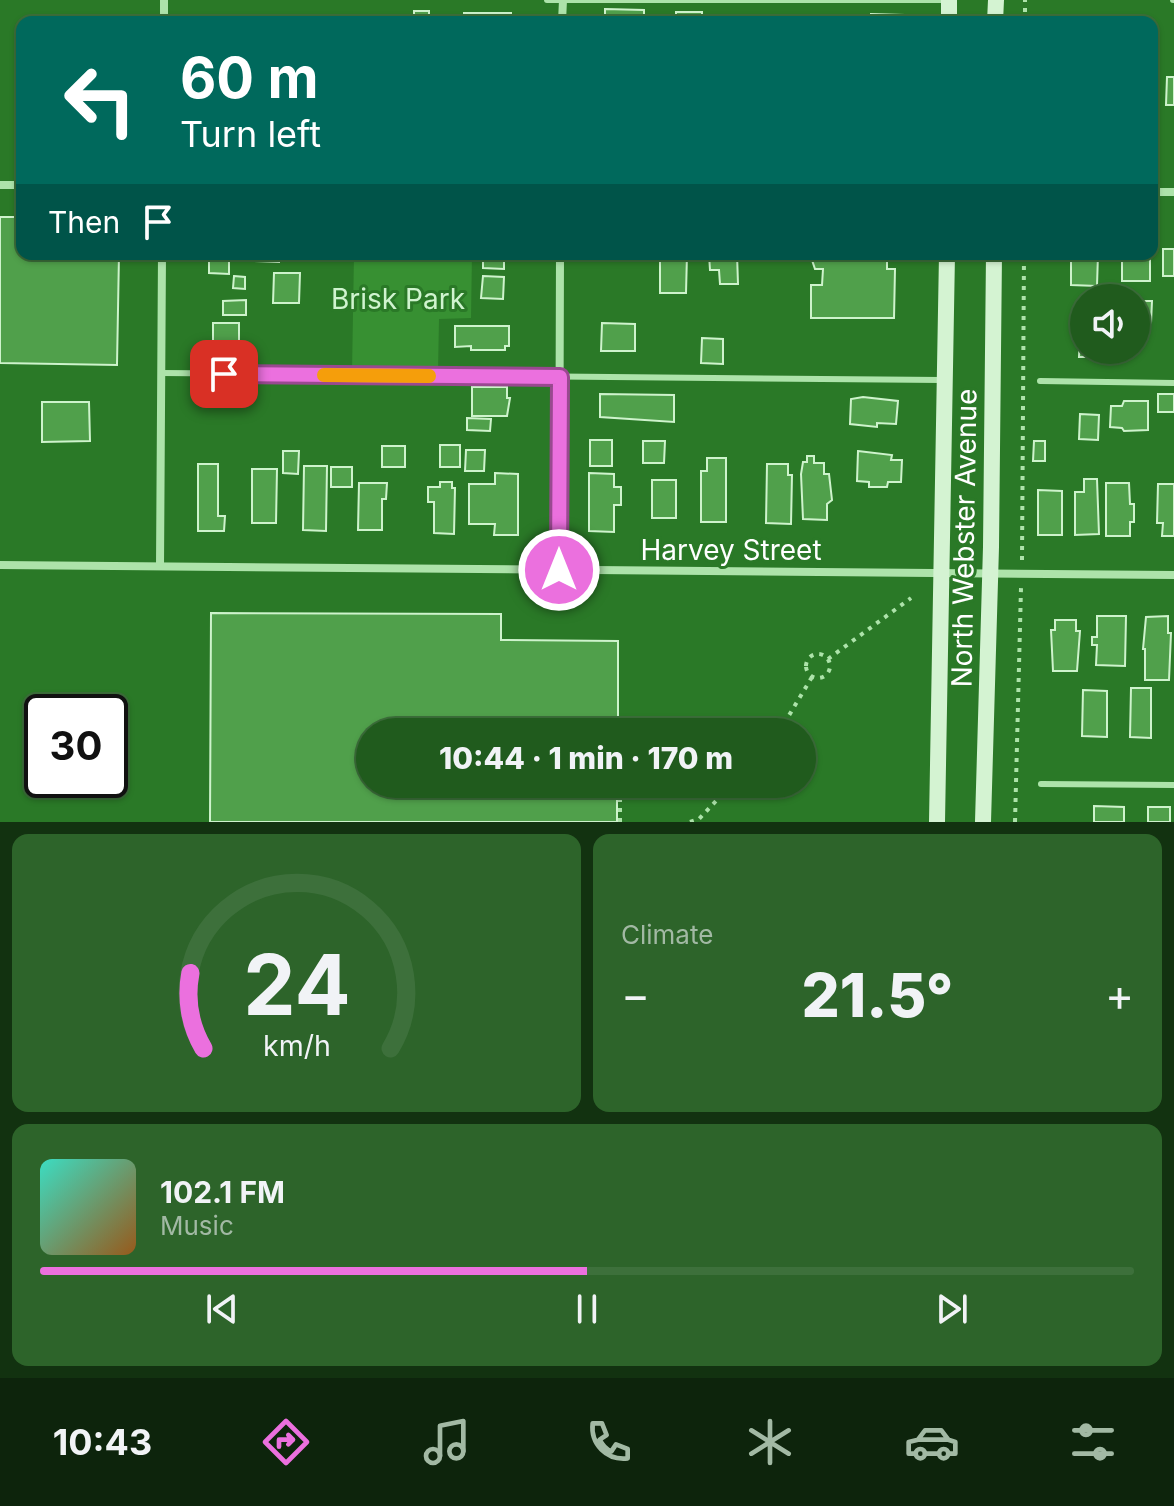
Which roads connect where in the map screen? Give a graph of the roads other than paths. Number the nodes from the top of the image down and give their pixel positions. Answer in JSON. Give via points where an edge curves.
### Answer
{"nodes":[{"id":1,"x":547,"y":0,"type":"edge"},
{"id":2,"x":563,"y":0,"type":"edge"},
{"id":3,"x":946,"y":0,"type":"edge"},
{"id":4,"x":162,"y":260,"type":"edge"},
{"id":5,"x":560,"y":260,"type":"edge"},
{"id":6,"x":947,"y":260,"type":"edge"},
{"id":7,"x":994,"y":260,"type":"edge"},
{"id":8,"x":161,"y":373,"type":"junction"},
{"id":9,"x":560,"y":377,"type":"junction"},
{"id":10,"x":945,"y":380,"type":"junction"},
{"id":11,"x":1040,"y":381,"type":"dead end"},
{"id":12,"x":1174,"y":383,"type":"edge"},
{"id":13,"x":0,"y":565,"type":"edge"},
{"id":14,"x":160,"y":566,"type":"junction"},
{"id":15,"x":559,"y":570,"type":"junction"},
{"id":16,"x":942,"y":572,"type":"junction"},
{"id":17,"x":990,"y":574,"type":"junction"},
{"id":18,"x":1174,"y":575,"type":"edge"},
{"id":19,"x":1041,"y":784,"type":"dead end"},
{"id":20,"x":1174,"y":785,"type":"edge"},
{"id":21,"x":937,"y":822,"type":"edge"},
{"id":22,"x":983,"y":822,"type":"edge"}],
"edges":[{"from":1,"to":2,"type":"lane"},
{"from":2,"to":3,"type":"lane"},
{"from":4,"to":8,"type":"street"},
{"from":5,"to":9,"type":"street"},
{"from":6,"to":10,"type":"main road","name":"North Webster Avenue"},
{"from":7,"to":17,"type":"main road","name":"North Webster Avenue"},
{"from":8,"to":9,"type":"lane"},
{"from":8,"to":14,"type":"street"},
{"from":9,"to":10,"type":"lane"},
{"from":9,"to":15,"type":"street"},
{"from":10,"to":16,"type":"main road","name":"North Webster Avenue"},
{"from":11,"to":12,"type":"lane"},
{"from":13,"to":14,"type":"street","name":"Harvey Street"},
{"from":14,"to":15,"type":"street","name":"Harvey Street"},
{"from":15,"to":16,"type":"street","name":"Harvey Street"},
{"from":16,"to":17,"type":"street","name":"Harvey Street"},
{"from":16,"to":21,"type":"main road","name":"North Webster Avenue"},
{"from":17,"to":18,"type":"street","name":"Harvey Street"},
{"from":17,"to":22,"type":"main road","name":"North Webster Avenue"},
{"from":19,"to":20,"type":"lane"}]}
